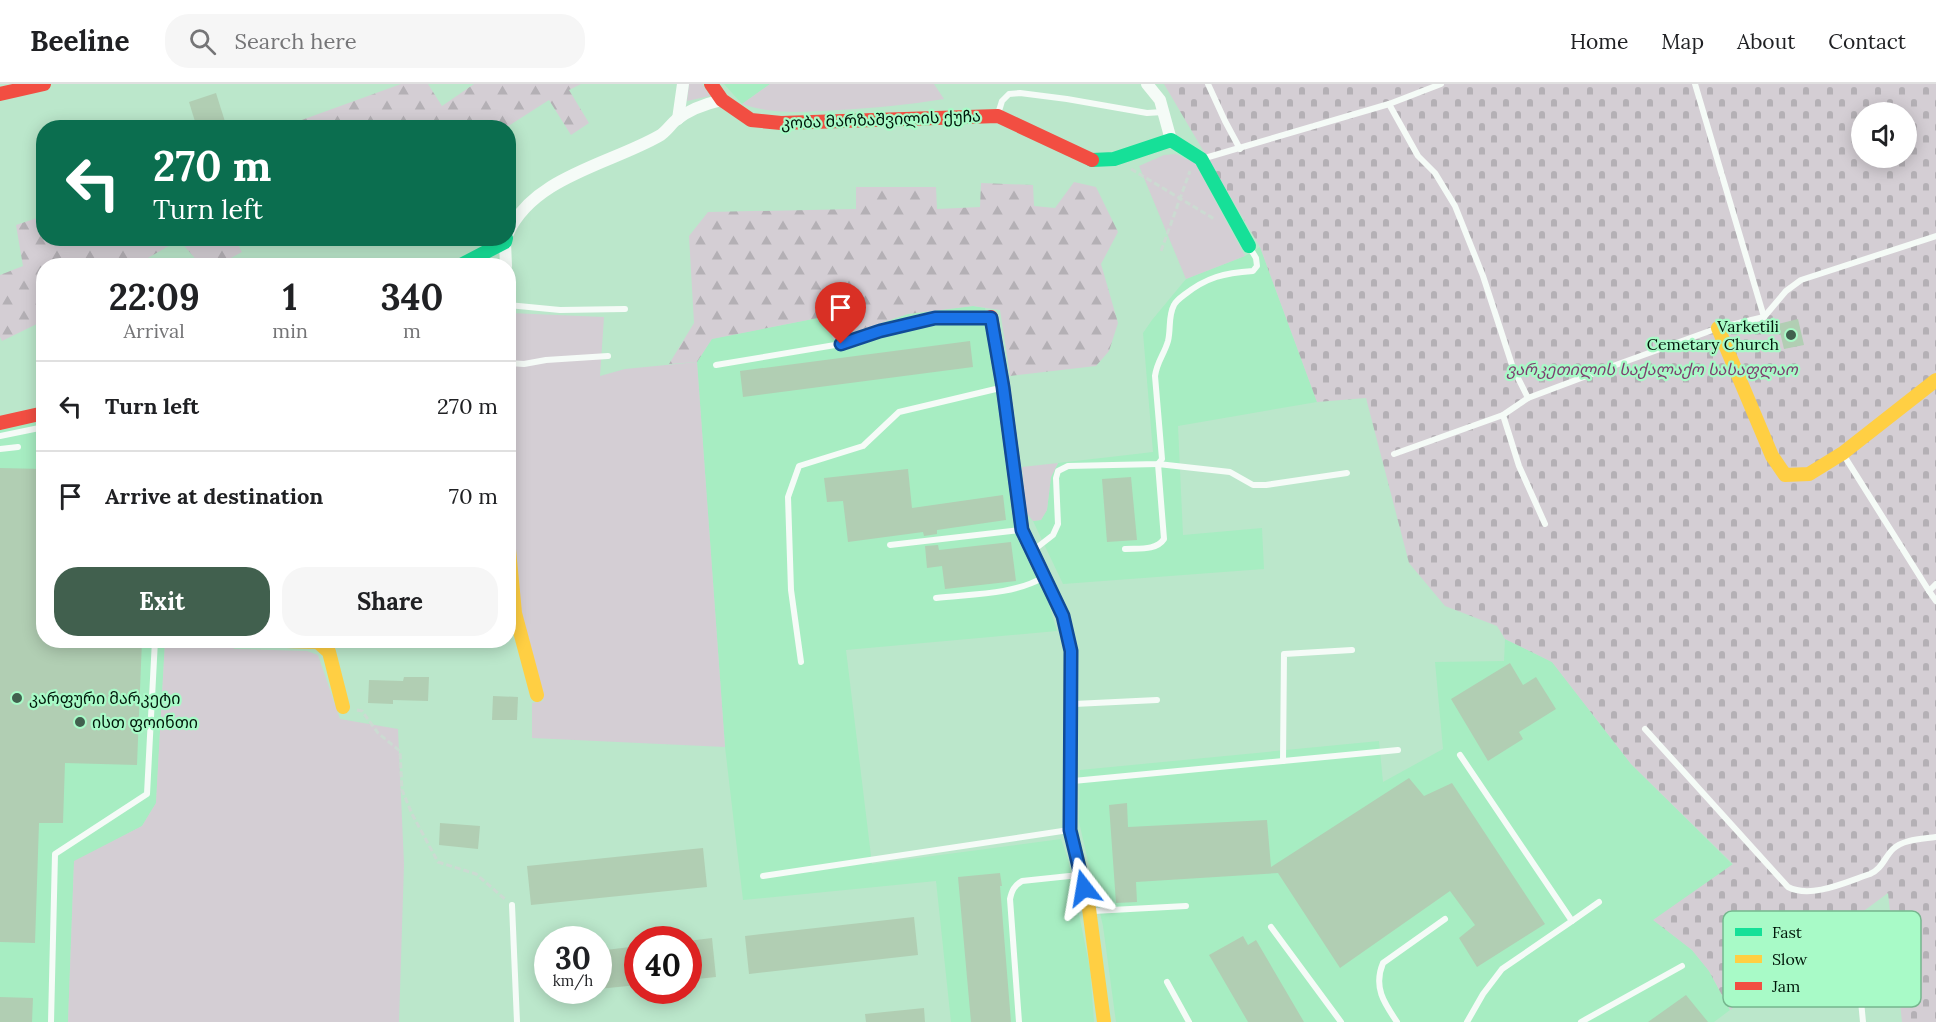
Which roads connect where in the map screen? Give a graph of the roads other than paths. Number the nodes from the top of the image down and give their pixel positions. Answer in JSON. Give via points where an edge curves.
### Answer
{"nodes":[{"id":1,"x":44,"y":84,"type":"edge"},
{"id":2,"x":683,"y":84,"type":"edge"},
{"id":3,"x":711,"y":84,"type":"edge"},
{"id":4,"x":1147,"y":84,"type":"edge"},
{"id":5,"x":1208,"y":84,"type":"edge"},
{"id":6,"x":1441,"y":84,"type":"edge"},
{"id":7,"x":1695,"y":84,"type":"edge"},
{"id":8,"x":0,"y":94,"type":"edge"},
{"id":9,"x":722,"y":100,"type":"junction"},
{"id":10,"x":1389,"y":105,"type":"junction"},
{"id":11,"x":1163,"y":112,"type":"junction"},
{"id":12,"x":998,"y":116,"type":"junction"},
{"id":13,"x":678,"y":119,"type":"junction"},
{"id":14,"x":1171,"y":140,"type":"junction"},
{"id":15,"x":1240,"y":149,"type":"junction"},
{"id":16,"x":1199,"y":158,"type":"junction"},
{"id":17,"x":516,"y":218,"type":"edge"},
{"id":18,"x":1936,"y":236,"type":"edge"},
{"id":19,"x":493,"y":246,"type":"edge"},
{"id":20,"x":1249,"y":246,"type":"joint"},
{"id":21,"x":472,"y":258,"type":"edge"},
{"id":22,"x":516,"y":306,"type":"edge"},
{"id":23,"x":625,"y":309,"type":"dead end"},
{"id":24,"x":1764,"y":317,"type":"junction"},
{"id":25,"x":991,"y":318,"type":"joint"},
{"id":26,"x":1718,"y":328,"type":"junction"},
{"id":27,"x":608,"y":356,"type":"dead end"},
{"id":28,"x":516,"y":364,"type":"edge"},
{"id":29,"x":716,"y":365,"type":"dead end"},
{"id":30,"x":1936,"y":380,"type":"edge"},
{"id":31,"x":1003,"y":387,"type":"junction"},
{"id":32,"x":1528,"y":398,"type":"junction"},
{"id":33,"x":36,"y":414,"type":"edge"},
{"id":34,"x":1503,"y":415,"type":"junction"},
{"id":35,"x":0,"y":423,"type":"edge"},
{"id":36,"x":36,"y":429,"type":"edge"},
{"id":37,"x":0,"y":436,"type":"edge"},
{"id":38,"x":18,"y":447,"type":"dead end"},
{"id":39,"x":0,"y":450,"type":"edge"},
{"id":40,"x":1843,"y":453,"type":"junction"},
{"id":41,"x":1394,"y":454,"type":"dead end"},
{"id":42,"x":1158,"y":464,"type":"junction"},
{"id":43,"x":1347,"y":473,"type":"dead end"},
{"id":44,"x":1545,"y":524,"type":"dead end"},
{"id":45,"x":1022,"y":530,"type":"junction"},
{"id":46,"x":890,"y":545,"type":"dead end"},
{"id":47,"x":1125,"y":549,"type":"dead end"},
{"id":48,"x":1032,"y":551,"type":"junction"},
{"id":49,"x":1045,"y":576,"type":"junction"},
{"id":50,"x":1936,"y":584,"type":"edge"},
{"id":51,"x":1929,"y":591,"type":"junction"},
{"id":52,"x":936,"y":598,"type":"dead end"},
{"id":53,"x":1936,"y":601,"type":"edge"},
{"id":54,"x":516,"y":617,"type":"edge"},
{"id":55,"x":155,"y":648,"type":"edge"},
{"id":56,"x":325,"y":648,"type":"edge"},
{"id":57,"x":1352,"y":650,"type":"dead end"},
{"id":58,"x":801,"y":663,"type":"dead end"},
{"id":59,"x":537,"y":695,"type":"dead end"},
{"id":60,"x":1157,"y":700,"type":"dead end"},
{"id":61,"x":1070,"y":705,"type":"junction"},
{"id":62,"x":343,"y":707,"type":"road end"},
{"id":63,"x":1645,"y":729,"type":"dead end"},
{"id":64,"x":1398,"y":750,"type":"dead end"},
{"id":65,"x":1460,"y":755,"type":"dead end"},
{"id":66,"x":1283,"y":761,"type":"junction"},
{"id":67,"x":1069,"y":781,"type":"junction"},
{"id":68,"x":1070,"y":830,"type":"junction"},
{"id":69,"x":1936,"y":837,"type":"edge"},
{"id":70,"x":1081,"y":875,"type":"junction"},
{"id":71,"x":764,"y":876,"type":"dead end"},
{"id":72,"x":1599,"y":902,"type":"dead end"},
{"id":73,"x":512,"y":905,"type":"road end"},
{"id":74,"x":1186,"y":906,"type":"dead end"},
{"id":75,"x":1089,"y":911,"type":"junction"},
{"id":76,"x":1445,"y":919,"type":"dead end"},
{"id":77,"x":1572,"y":921,"type":"junction"},
{"id":78,"x":1271,"y":927,"type":"dead end"},
{"id":79,"x":1682,"y":966,"type":"dead end"},
{"id":80,"x":1167,"y":982,"type":"dead end"},
{"id":81,"x":1862,"y":1007,"type":"edge"},
{"id":82,"x":51,"y":1022,"type":"edge"},
{"id":83,"x":517,"y":1022,"type":"edge"},
{"id":84,"x":1019,"y":1022,"type":"edge"},
{"id":85,"x":1104,"y":1022,"type":"edge"},
{"id":86,"x":1189,"y":1022,"type":"edge"},
{"id":87,"x":1341,"y":1022,"type":"edge"},
{"id":88,"x":1397,"y":1022,"type":"edge"},
{"id":89,"x":1467,"y":1022,"type":"edge"},
{"id":90,"x":1581,"y":1022,"type":"edge"},
{"id":91,"x":1863,"y":1022,"type":"edge"}],
"edges":[{"from":1,"to":8,"type":"street"},
{"from":2,"to":13,"type":"street"},
{"from":3,"to":9,"type":"street","name":"კობა მარზაშვილის ქუჩა"},
{"from":4,"to":11,"type":"street","via":[[1160,100]]},
{"from":5,"to":15,"type":"lane"},
{"from":6,"to":10,"type":"lane"},
{"from":7,"to":24,"type":"lane"},
{"from":9,"to":12,"type":"street","name":"კობა მარზაშვილის ქუჩა","via":[[751,120],[781,123]]},
{"from":9,"to":13,"type":"street","via":[[699,105]]},
{"from":10,"to":15,"type":"lane"},
{"from":10,"to":32,"type":"lane","via":[[1455,206],[1513,368]]},
{"from":11,"to":12,"type":"lane","via":[[1147,113],[1020,93],[1009,94],[1002,101]]},
{"from":11,"to":14,"type":"street"},
{"from":12,"to":14,"type":"street","name":"კობა მარზაშვილის ქუჩა","via":[[1091,160],[1114,159]]},
{"from":13,"to":17,"type":"street","via":[[661,135],[547,188]]},
{"from":14,"to":16,"type":"street"},
{"from":15,"to":16,"type":"lane"},
{"from":16,"to":20,"type":"street"},
{"from":18,"to":24,"type":"lane","via":[[1801,280]]},
{"from":19,"to":21,"type":"street"},
{"from":20,"to":42,"type":"lane","via":[[1256,258],[1253,271],[1199,283],[1174,302],[1170,331],[1155,376],[1162,454]]},
{"from":22,"to":23,"type":"lane"},
{"from":24,"to":26,"type":"lane"},
{"from":25,"to":29,"type":"lane","via":[[935,318],[841,344]]},
{"from":25,"to":31,"type":"street"},
{"from":26,"to":32,"type":"lane"},
{"from":26,"to":40,"type":"street","via":[[1772,456],[1785,475],[1809,474]]},
{"from":27,"to":28,"type":"lane"},
{"from":30,"to":40,"type":"street"},
{"from":31,"to":45,"type":"street"},
{"from":31,"to":58,"type":"lane","via":[[899,412],[863,446],[799,466],[788,497],[790,590]]},
{"from":32,"to":34,"type":"lane"},
{"from":33,"to":35,"type":"street"},
{"from":34,"to":41,"type":"lane"},
{"from":34,"to":44,"type":"lane","via":[[1519,466]]},
{"from":36,"to":37,"type":"lane"},
{"from":38,"to":39,"type":"lane"},
{"from":40,"to":51,"type":"lane"},
{"from":42,"to":43,"type":"lane","via":[[1230,472],[1253,485]]},
{"from":42,"to":47,"type":"lane","via":[[1164,539],[1156,546]]},
{"from":42,"to":48,"type":"lane","via":[[1068,466],[1058,471],[1058,524],[1053,536]]},
{"from":45,"to":46,"type":"lane"},
{"from":45,"to":48,"type":"street"},
{"from":48,"to":49,"type":"street"},
{"from":49,"to":52,"type":"lane","via":[[1017,588]]},
{"from":49,"to":61,"type":"street","via":[[1063,616],[1071,651]]},
{"from":50,"to":51,"type":"lane"},
{"from":51,"to":53,"type":"lane"},
{"from":54,"to":59,"type":"street"},
{"from":55,"to":82,"type":"lane","via":[[147,794],[55,854]]},
{"from":56,"to":62,"type":"street","via":[[329,652]]},
{"from":57,"to":66,"type":"lane","via":[[1284,654]]},
{"from":60,"to":61,"type":"lane"},
{"from":61,"to":67,"type":"street"},
{"from":63,"to":69,"type":"lane","via":[[1795,891],[1812,892],[1870,874],[1903,842]]},
{"from":64,"to":66,"type":"lane"},
{"from":65,"to":77,"type":"lane"},
{"from":66,"to":67,"type":"lane"},
{"from":67,"to":68,"type":"street"},
{"from":68,"to":70,"type":"street"},
{"from":68,"to":71,"type":"lane"},
{"from":70,"to":75,"type":"street"},
{"from":70,"to":84,"type":"lane","via":[[1022,881],[1012,891]]},
{"from":72,"to":77,"type":"lane"},
{"from":73,"to":83,"type":"lane"},
{"from":74,"to":75,"type":"lane"},
{"from":75,"to":85,"type":"street"},
{"from":76,"to":88,"type":"lane","via":[[1383,963],[1379,988]]},
{"from":77,"to":89,"type":"lane","via":[[1502,969]]},
{"from":78,"to":87,"type":"lane"},
{"from":79,"to":90,"type":"lane"},
{"from":80,"to":86,"type":"lane"},
{"from":81,"to":91,"type":"lane"}]}
